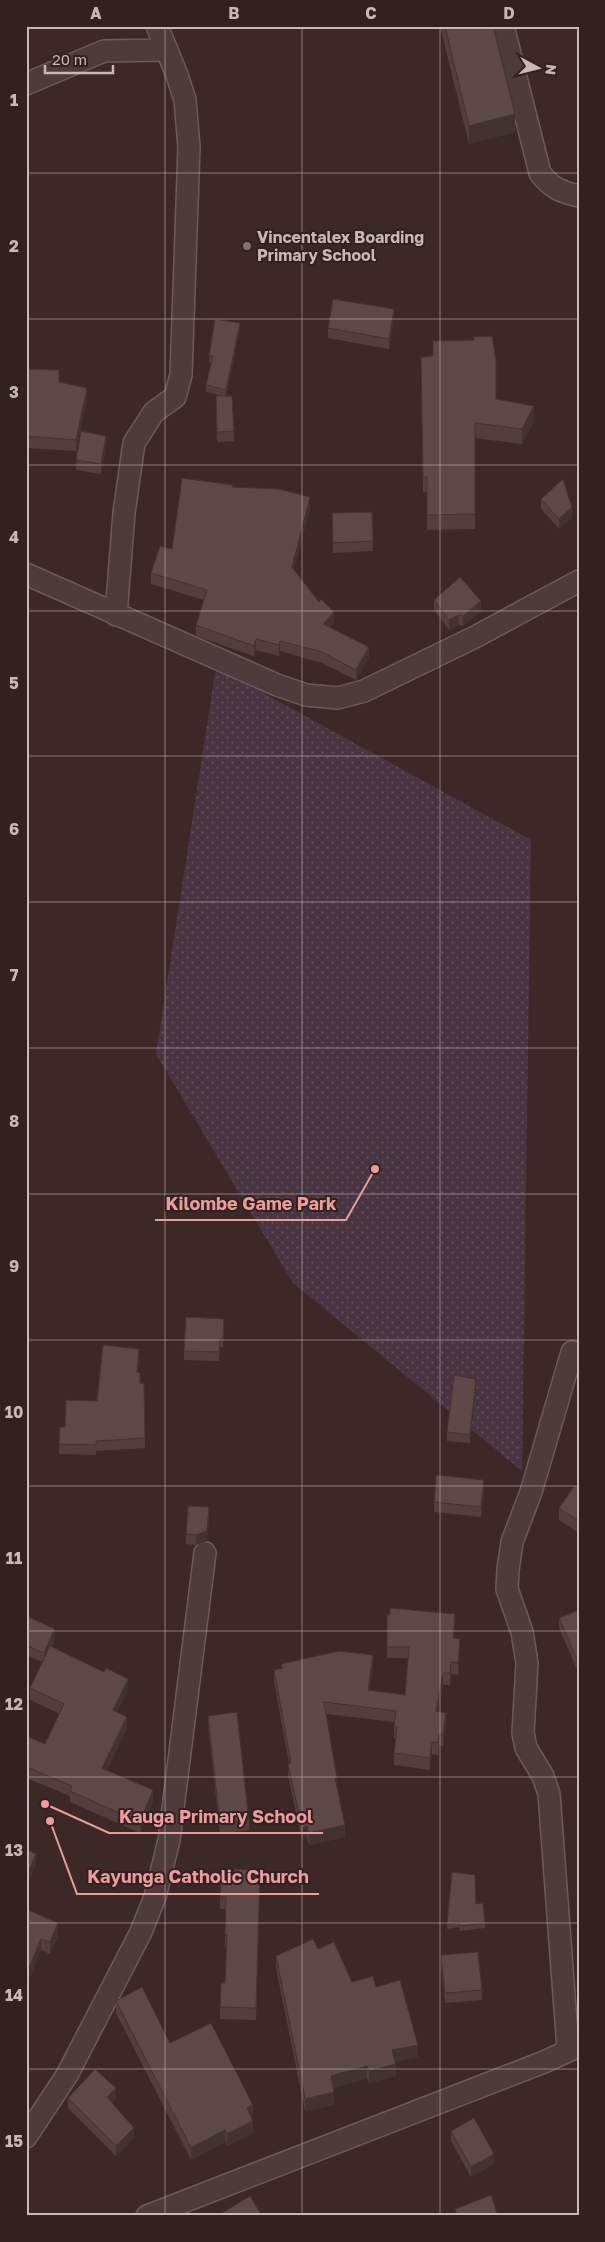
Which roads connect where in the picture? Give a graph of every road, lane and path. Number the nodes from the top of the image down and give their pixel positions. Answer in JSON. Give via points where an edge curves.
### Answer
{"nodes":[{"id":1,"x":157,"y":26,"type":"edge"},
{"id":2,"x":503,"y":26,"type":"edge"},
{"id":3,"x":167,"y":50,"type":"junction"},
{"id":4,"x":26,"y":84,"type":"edge"},
{"id":5,"x":579,"y":196,"type":"edge"},
{"id":6,"x":26,"y":574,"type":"edge"},
{"id":7,"x":579,"y":581,"type":"edge"},
{"id":8,"x":116,"y":616,"type":"junction"},
{"id":9,"x":572,"y":1352,"type":"dead end"},
{"id":10,"x":205,"y":1553,"type":"dead end"},
{"id":11,"x":573,"y":2047,"type":"edge"},
{"id":12,"x":26,"y":2137,"type":"edge"},
{"id":13,"x":147,"y":2216,"type":"edge"}],
"edges":[{"from":1,"to":3,"type":"street"},
{"from":2,"to":5,"type":"street","via":[[540,173],[549,186]]},
{"from":3,"to":4,"type":"street","via":[[104,51]]},
{"from":3,"to":8,"type":"street","via":[[185,100],[189,147],[181,375],[175,397],[154,412],[134,444],[124,513]]},
{"from":6,"to":8,"type":"street"},
{"from":7,"to":8,"type":"street","via":[[364,691],[338,698],[291,690]]},
{"from":9,"to":11,"type":"street","via":[[531,1492],[512,1542],[507,1589],[522,1632],[527,1663],[523,1733],[526,1748],[543,1776],[549,1794]]},
{"from":10,"to":12,"type":"street","via":[[169,1840],[155,1897],[141,1932],[67,2075]]},
{"from":11,"to":13,"type":"street","via":[[544,2062]]}]}
